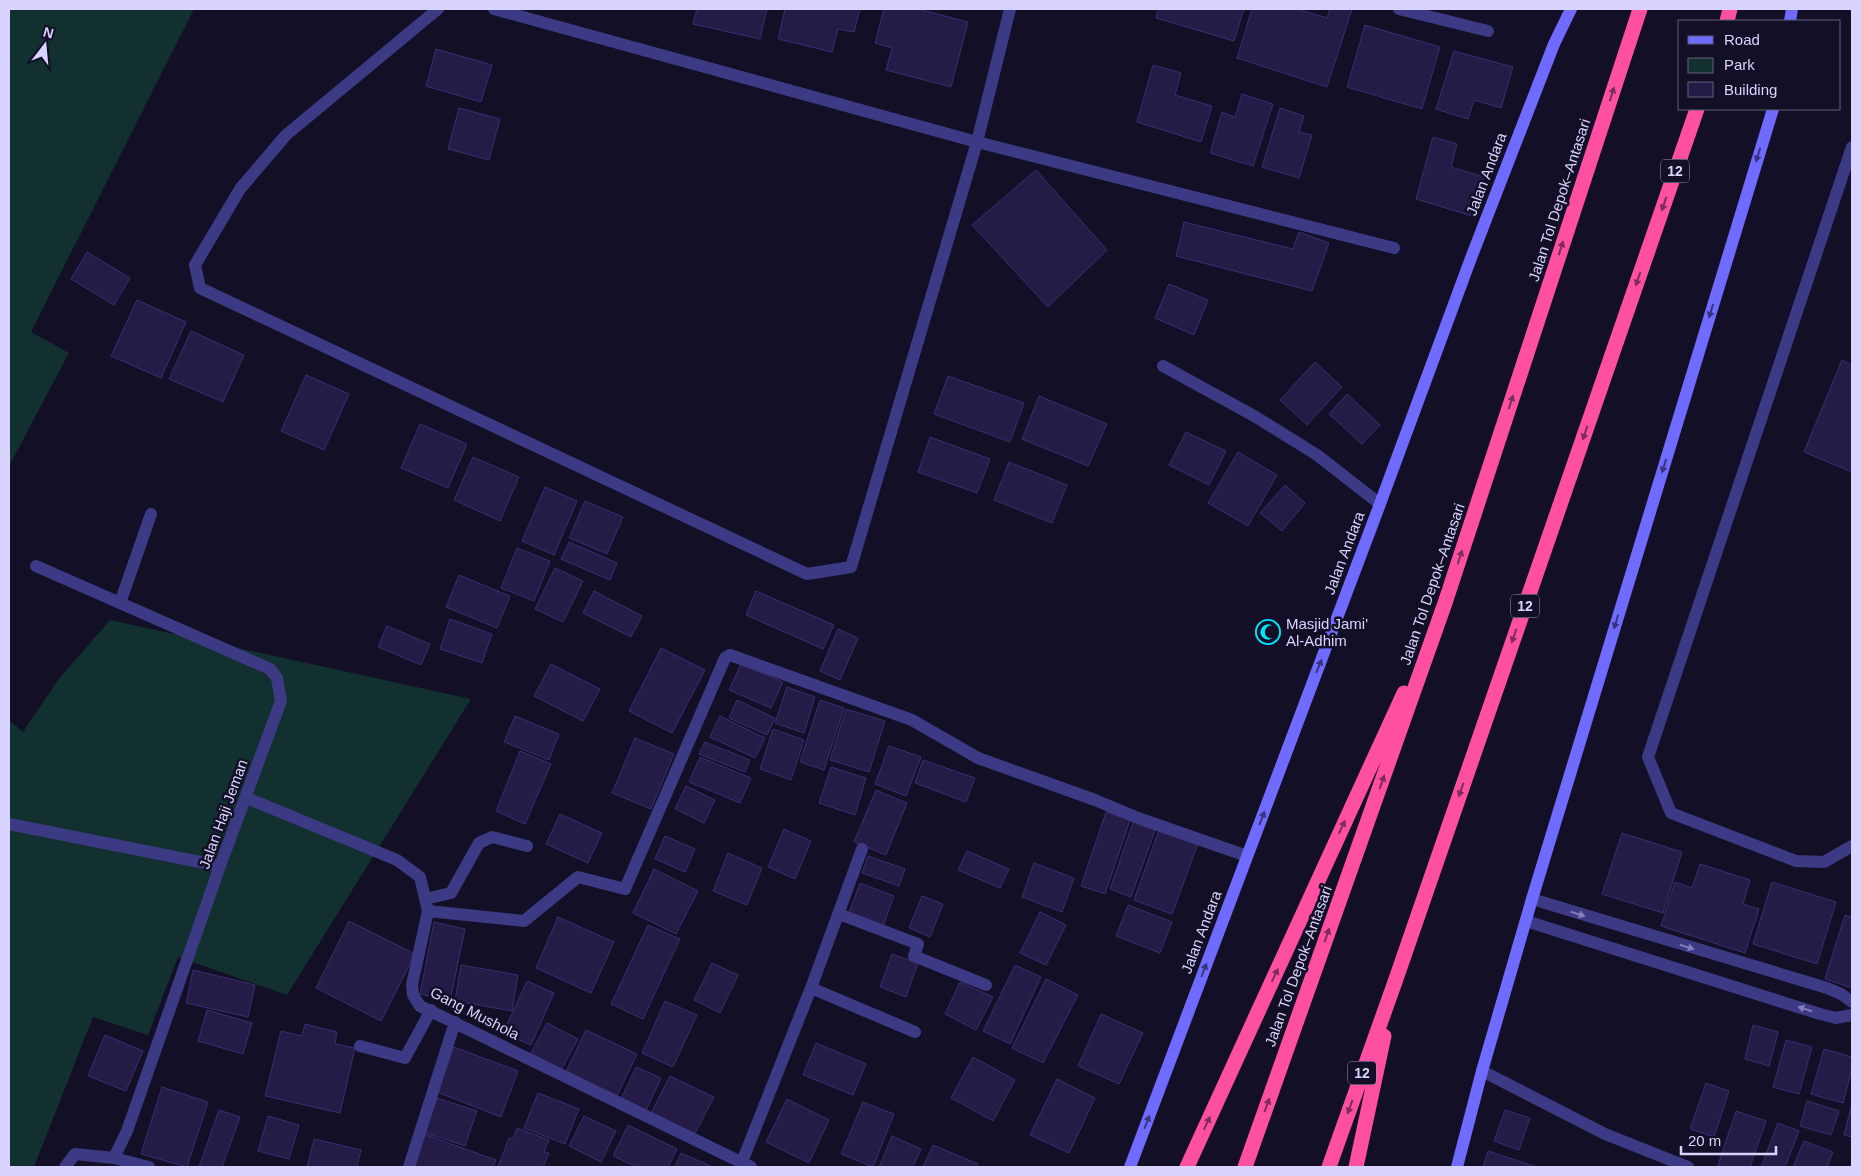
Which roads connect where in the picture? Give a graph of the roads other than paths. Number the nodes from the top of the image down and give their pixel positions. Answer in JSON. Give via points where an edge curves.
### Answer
{"nodes":[{"id":1,"x":438,"y":9,"type":"edge"},
{"id":2,"x":494,"y":9,"type":"edge"},
{"id":3,"x":1010,"y":9,"type":"edge"},
{"id":4,"x":1398,"y":9,"type":"edge"},
{"id":5,"x":1571,"y":9,"type":"edge"},
{"id":6,"x":1640,"y":9,"type":"edge"},
{"id":7,"x":1488,"y":32,"type":"dead end"},
{"id":8,"x":1697,"y":110,"type":"edge"},
{"id":9,"x":1772,"y":110,"type":"edge"},
{"id":10,"x":977,"y":142,"type":"junction"},
{"id":11,"x":1852,"y":147,"type":"edge"},
{"id":12,"x":1394,"y":248,"type":"dead end"},
{"id":13,"x":1163,"y":366,"type":"dead end"},
{"id":14,"x":1380,"y":504,"type":"junction"},
{"id":15,"x":151,"y":514,"type":"dead end"},
{"id":16,"x":36,"y":566,"type":"dead end"},
{"id":17,"x":1445,"y":603,"type":"junction"},
{"id":18,"x":120,"y":604,"type":"junction"},
{"id":19,"x":247,"y":798,"type":"junction"},
{"id":20,"x":9,"y":824,"type":"edge"},
{"id":21,"x":527,"y":846,"type":"dead end"},
{"id":22,"x":1852,"y":846,"type":"edge"},
{"id":23,"x":862,"y":849,"type":"dead end"},
{"id":24,"x":1247,"y":856,"type":"junction"},
{"id":25,"x":220,"y":866,"type":"junction"},
{"id":26,"x":1532,"y":899,"type":"junction"},
{"id":27,"x":426,"y":905,"type":"junction"},
{"id":28,"x":839,"y":914,"type":"junction"},
{"id":29,"x":1526,"y":921,"type":"junction"},
{"id":30,"x":1396,"y":979,"type":"junction"},
{"id":31,"x":986,"y":985,"type":"dead end"},
{"id":32,"x":811,"y":988,"type":"junction"},
{"id":33,"x":1852,"y":1002,"type":"edge"},
{"id":34,"x":431,"y":1010,"type":"junction"},
{"id":35,"x":1852,"y":1015,"type":"edge"},
{"id":36,"x":455,"y":1022,"type":"junction"},
{"id":37,"x":915,"y":1032,"type":"dead end"},
{"id":38,"x":360,"y":1046,"type":"dead end"},
{"id":39,"x":1482,"y":1071,"type":"junction"},
{"id":40,"x":114,"y":1158,"type":"junction"},
{"id":41,"x":744,"y":1166,"type":"edge"},
{"id":42,"x":65,"y":1167,"type":"edge"},
{"id":43,"x":148,"y":1167,"type":"edge"},
{"id":44,"x":410,"y":1167,"type":"edge"},
{"id":45,"x":1130,"y":1167,"type":"edge"},
{"id":46,"x":1187,"y":1167,"type":"edge"},
{"id":47,"x":1245,"y":1167,"type":"edge"},
{"id":48,"x":1329,"y":1167,"type":"edge"},
{"id":49,"x":1356,"y":1167,"type":"edge"},
{"id":50,"x":1457,"y":1167,"type":"edge"},
{"id":51,"x":1688,"y":1167,"type":"edge"}],
"edges":[{"from":1,"to":10,"type":"street","via":[[286,135],[240,189],[196,265],[200,288],[807,574],[851,567]]},
{"from":2,"to":10,"type":"street"},
{"from":3,"to":10,"type":"street"},
{"from":4,"to":7,"type":"street"},
{"from":5,"to":14,"type":"street","name":"Jalan Andara","via":[[1554,44],[1470,258]]},
{"from":17,"to":6,"type":"highway","name":"Jalan Tol Depok–Antasari","one_way":true},
{"from":8,"to":30,"type":"highway","number":"12","one_way":true},
{"from":9,"to":26,"type":"street","one_way":true},
{"from":10,"to":12,"type":"street"},
{"from":11,"to":22,"type":"street","via":[[1648,757],[1671,813],[1796,861],[1824,862]]},
{"from":13,"to":14,"type":"street","via":[[1318,455]]},
{"from":24,"to":14,"type":"street","name":"Jalan Andara","one_way":true},
{"from":15,"to":18,"type":"street"},
{"from":16,"to":18,"type":"street","name":"Jalan Haji Jeman"},
{"from":46,"to":17,"type":"highway","one_way":true},
{"from":47,"to":17,"type":"highway","name":"Jalan Tol Depok–Antasari","one_way":true},
{"from":18,"to":19,"type":"street","name":"Jalan Haji Jeman","via":[[270,670],[277,678],[282,701]]},
{"from":19,"to":25,"type":"street","name":"Jalan Haji Jeman"},
{"from":19,"to":27,"type":"street","name":"Gang Mushola","via":[[397,860],[420,877]]},
{"from":20,"to":25,"type":"street"},
{"from":21,"to":27,"type":"street","via":[[492,837],[479,843],[451,893]]},
{"from":23,"to":28,"type":"street"},
{"from":24,"to":27,"type":"street","via":[[978,758],[912,720],[730,655],[625,888],[578,877],[524,922]]},
{"from":45,"to":24,"type":"street","name":"Jalan Andara","one_way":true},
{"from":25,"to":40,"type":"street","name":"Jalan Haji Jeman","via":[[127,1131]]},
{"from":26,"to":29,"type":"street"},
{"from":26,"to":33,"type":"street","one_way":true,"via":[[1828,988]]},
{"from":27,"to":34,"type":"street","name":"Gang Mushola","via":[[412,985],[413,995],[420,1006]]},
{"from":28,"to":31,"type":"street","via":[[918,944],[914,956]]},
{"from":28,"to":32,"type":"street"},
{"from":35,"to":29,"type":"street","one_way":true,"via":[[1836,1018],[1820,1014]]},
{"from":29,"to":39,"type":"street"},
{"from":30,"to":48,"type":"highway","number":"12","one_way":true},
{"from":30,"to":49,"type":"highway"},
{"from":32,"to":37,"type":"street"},
{"from":32,"to":41,"type":"street"},
{"from":34,"to":36,"type":"street","name":"Gang Mushola"},
{"from":34,"to":38,"type":"street","via":[[405,1058]]},
{"from":36,"to":41,"type":"street","name":"Gang Mushola"},
{"from":36,"to":44,"type":"street"},
{"from":39,"to":50,"type":"street"},
{"from":39,"to":51,"type":"street","via":[[1605,1134]]},
{"from":40,"to":42,"type":"street","via":[[76,1154]]},
{"from":40,"to":43,"type":"street"}]}
